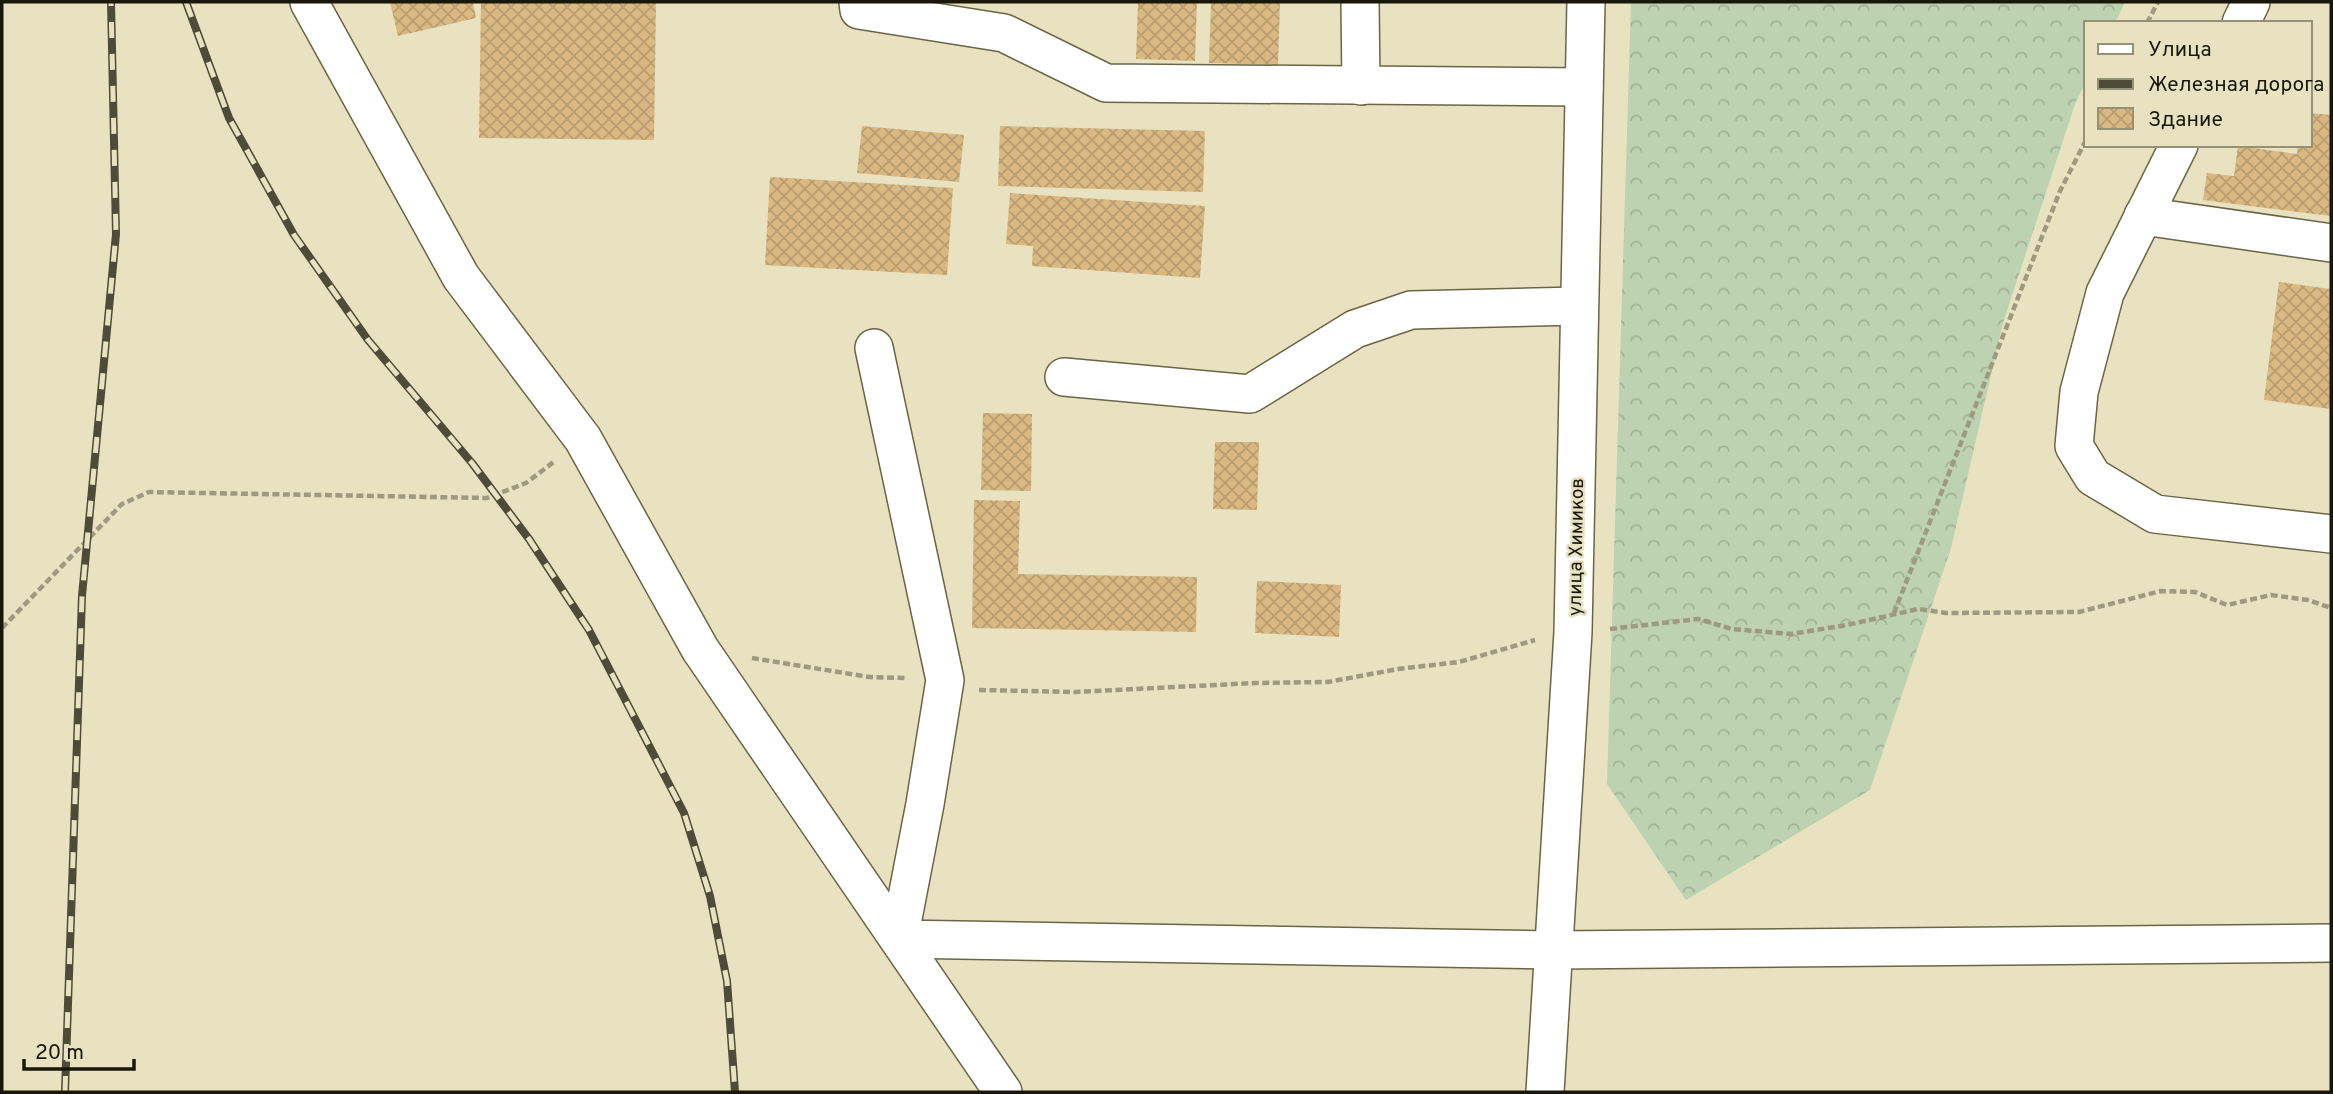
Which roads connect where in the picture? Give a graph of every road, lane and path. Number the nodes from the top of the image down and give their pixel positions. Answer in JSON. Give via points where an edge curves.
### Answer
{"nodes":[{"id":1,"x":309,"y":2,"type":"edge"},
{"id":2,"x":858,"y":2,"type":"edge"},
{"id":3,"x":1360,"y":2,"type":"edge"},
{"id":4,"x":1586,"y":2,"type":"edge"},
{"id":5,"x":2158,"y":2,"type":"edge"},
{"id":6,"x":2251,"y":2,"type":"edge"},
{"id":7,"x":2148,"y":21,"type":"edge"},
{"id":8,"x":2242,"y":21,"type":"edge"},
{"id":9,"x":1361,"y":86,"type":"junction"},
{"id":10,"x":1584,"y":87,"type":"junction"},
{"id":11,"x":2084,"y":144,"type":"edge"},
{"id":12,"x":2178,"y":147,"type":"edge"},
{"id":13,"x":2143,"y":216,"type":"junction"},
{"id":14,"x":2331,"y":243,"type":"edge"},
{"id":15,"x":1579,"y":306,"type":"junction"},
{"id":16,"x":874,"y":348,"type":"dead end"},
{"id":17,"x":1064,"y":377,"type":"dead end"},
{"id":18,"x":583,"y":439,"type":"junction"},
{"id":19,"x":2331,"y":534,"type":"edge"},
{"id":20,"x":2331,"y":608,"type":"edge"},
{"id":21,"x":1894,"y":613,"type":"junction"},
{"id":22,"x":2,"y":628,"type":"edge"},
{"id":23,"x":1573,"y":632,"type":"junction"},
{"id":24,"x":700,"y":649,"type":"junction"},
{"id":25,"x":945,"y":680,"type":"junction"},
{"id":26,"x":899,"y":939,"type":"junction"},
{"id":27,"x":2331,"y":943,"type":"edge"},
{"id":28,"x":1554,"y":950,"type":"junction"},
{"id":29,"x":1003,"y":1092,"type":"edge"},
{"id":30,"x":1545,"y":1092,"type":"edge"}],
"edges":[{"from":1,"to":18,"type":"street","via":[[461,277]]},
{"from":2,"to":9,"type":"street","via":[[859,10],[1004,33],[1106,83]]},
{"from":3,"to":9,"type":"street"},
{"from":4,"to":10,"type":"street","name":"улица Химиков"},
{"from":5,"to":7,"type":"path"},
{"from":6,"to":8,"type":"street"},
{"from":9,"to":10,"type":"street"},
{"from":10,"to":15,"type":"street","name":"улица Химиков"},
{"from":11,"to":21,"type":"path","via":[[2060,191]]},
{"from":12,"to":13,"type":"street"},
{"from":13,"to":14,"type":"street"},
{"from":13,"to":19,"type":"street","via":[[2105,293],[2079,392],[2074,446],[2093,477],[2155,514]]},
{"from":15,"to":17,"type":"street","via":[[1411,310],[1354,329],[1250,394]]},
{"from":15,"to":23,"type":"street","name":"улица Химиков"},
{"from":16,"to":25,"type":"street"},
{"from":18,"to":22,"type":"path","via":[[526,483],[486,498],[149,492],[122,504]]},
{"from":18,"to":24,"type":"street"},
{"from":20,"to":21,"type":"path","via":[[2271,595],[2227,605],[2195,592],[2161,591],[2079,612],[1946,614],[1918,609]]},
{"from":21,"to":23,"type":"path","via":[[1791,634],[1732,629],[1698,619]]},
{"from":23,"to":25,"type":"path","via":[[1459,662],[1328,682],[1014,692],[948,689]]},
{"from":23,"to":28,"type":"street","name":"улица Химиков"},
{"from":24,"to":25,"type":"path","via":[[869,677]]},
{"from":24,"to":26,"type":"street"},
{"from":25,"to":26,"type":"street"},
{"from":26,"to":28,"type":"street"},
{"from":26,"to":29,"type":"street"},
{"from":27,"to":28,"type":"street"},
{"from":28,"to":30,"type":"street","name":"улица Химиков"}]}
